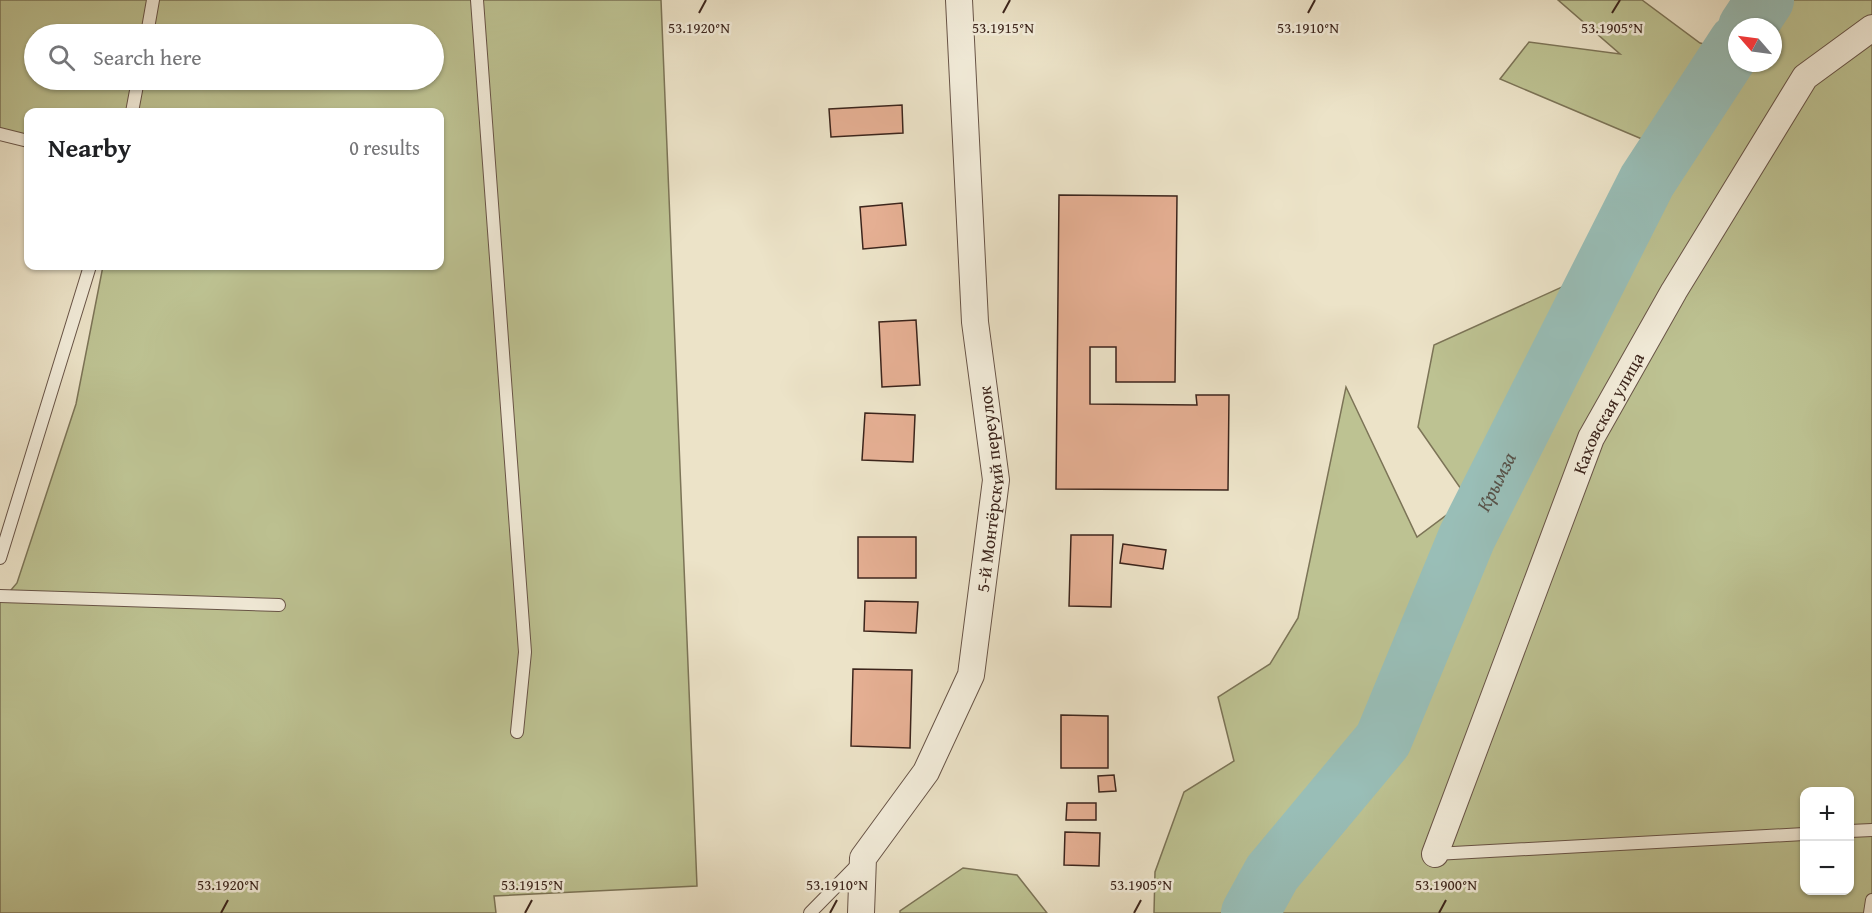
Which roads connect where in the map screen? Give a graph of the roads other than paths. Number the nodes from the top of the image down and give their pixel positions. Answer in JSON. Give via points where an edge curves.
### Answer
{"nodes":[{"id":1,"x":153,"y":0,"type":"edge"},
{"id":2,"x":477,"y":0,"type":"edge"},
{"id":3,"x":959,"y":0,"type":"edge"},
{"id":4,"x":149,"y":24,"type":"edge"},
{"id":5,"x":1872,"y":28,"type":"edge"},
{"id":6,"x":136,"y":90,"type":"edge"},
{"id":7,"x":133,"y":108,"type":"edge"},
{"id":8,"x":0,"y":134,"type":"edge"},
{"id":9,"x":24,"y":140,"type":"edge"},
{"id":10,"x":89,"y":270,"type":"edge"},
{"id":11,"x":0,"y":558,"type":"edge"},
{"id":12,"x":0,"y":596,"type":"edge"},
{"id":13,"x":279,"y":604,"type":"dead end"},
{"id":14,"x":517,"y":732,"type":"dead end"},
{"id":15,"x":1872,"y":830,"type":"edge"},
{"id":16,"x":1854,"y":831,"type":"edge"},
{"id":17,"x":1800,"y":834,"type":"edge"},
{"id":18,"x":1435,"y":854,"type":"joint"},
{"id":19,"x":863,"y":858,"type":"junction"},
{"id":20,"x":1872,"y":900,"type":"edge"},
{"id":21,"x":810,"y":913,"type":"edge"},
{"id":22,"x":861,"y":913,"type":"edge"},
{"id":23,"x":1870,"y":913,"type":"edge"}],
"edges":[{"from":1,"to":4,"type":"lane"},
{"from":2,"to":14,"type":"lane","via":[[525,652]]},
{"from":3,"to":19,"type":"street","name":"5-й Монтёрский переулок","via":[[975,322],[996,480],[971,675],[926,772]]},
{"from":5,"to":18,"type":"street","name":"Каховская улица","via":[[1805,76],[1674,291],[1591,438]]},
{"from":6,"to":7,"type":"lane"},
{"from":8,"to":9,"type":"lane"},
{"from":10,"to":11,"type":"lane"},
{"from":12,"to":13,"type":"lane"},
{"from":15,"to":16,"type":"lane"},
{"from":17,"to":18,"type":"lane"},
{"from":19,"to":21,"type":"lane"},
{"from":19,"to":22,"type":"street"},
{"from":20,"to":23,"type":"lane"}]}
